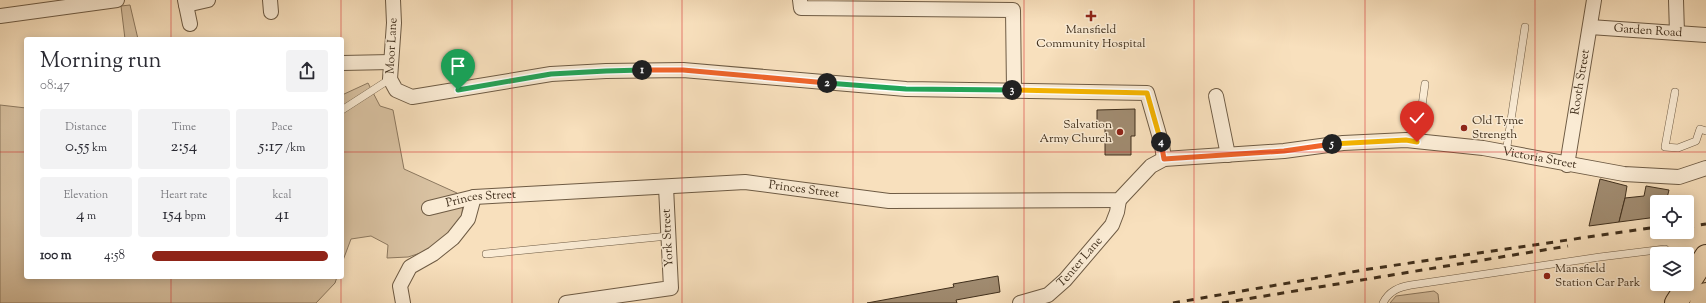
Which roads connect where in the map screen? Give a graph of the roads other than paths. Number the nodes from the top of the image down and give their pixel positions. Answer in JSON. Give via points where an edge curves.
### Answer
{"nodes":[{"id":1,"x":117,"y":0,"type":"edge"},
{"id":2,"x":208,"y":0,"type":"edge"},
{"id":3,"x":393,"y":0,"type":"edge"},
{"id":4,"x":800,"y":0,"type":"edge"},
{"id":5,"x":1594,"y":0,"type":"edge"},
{"id":6,"x":1669,"y":0,"type":"edge"},
{"id":7,"x":1676,"y":0,"type":"edge"},
{"id":8,"x":185,"y":2,"type":"edge"},
{"id":9,"x":0,"y":16,"type":"edge"},
{"id":10,"x":190,"y":24,"type":"dead end"},
{"id":11,"x":1525,"y":27,"type":"dead end"},
{"id":12,"x":1590,"y":27,"type":"junction"},
{"id":13,"x":1677,"y":33,"type":"junction"},
{"id":14,"x":1706,"y":35,"type":"edge"},
{"id":15,"x":391,"y":62,"type":"junction"},
{"id":16,"x":344,"y":63,"type":"edge"},
{"id":17,"x":1425,"y":84,"type":"dead end"},
{"id":18,"x":393,"y":85,"type":"junction"},
{"id":19,"x":1014,"y":90,"type":"junction"},
{"id":20,"x":1675,"y":92,"type":"dead end"},
{"id":21,"x":1216,"y":96,"type":"dead end"},
{"id":22,"x":344,"y":109,"type":"edge"},
{"id":23,"x":1706,"y":130,"type":"edge"},
{"id":24,"x":1417,"y":142,"type":"junction"},
{"id":25,"x":1506,"y":153,"type":"junction"},
{"id":26,"x":1228,"y":155,"type":"junction"},
{"id":27,"x":1164,"y":159,"type":"junction"},
{"id":28,"x":1567,"y":164,"type":"junction"},
{"id":29,"x":1706,"y":168,"type":"edge"},
{"id":30,"x":666,"y":187,"type":"junction"},
{"id":31,"x":474,"y":197,"type":"junction"},
{"id":32,"x":1119,"y":200,"type":"junction"},
{"id":33,"x":429,"y":208,"type":"dead end"},
{"id":34,"x":668,"y":236,"type":"junction"},
{"id":35,"x":1650,"y":251,"type":"edge"},
{"id":36,"x":486,"y":254,"type":"dead end"},
{"id":37,"x":1706,"y":256,"type":"edge"},
{"id":38,"x":1706,"y":294,"type":"edge"},
{"id":39,"x":403,"y":303,"type":"edge"},
{"id":40,"x":566,"y":303,"type":"edge"},
{"id":41,"x":1020,"y":303,"type":"edge"},
{"id":42,"x":1382,"y":303,"type":"edge"},
{"id":43,"x":1676,"y":303,"type":"edge"},
{"id":44,"x":1701,"y":303,"type":"edge"}],
"edges":[{"from":1,"to":9,"type":"street"},
{"from":2,"to":8,"type":"street"},
{"from":3,"to":15,"type":"street","name":"Moor Lane"},
{"from":4,"to":19,"type":"street","via":[[800,8],[1013,10]]},
{"from":5,"to":12,"type":"street","name":"Rooth Street"},
{"from":6,"to":7,"type":"lane"},
{"from":7,"to":13,"type":"street"},
{"from":8,"to":10,"type":"street"},
{"from":11,"to":25,"type":"lane"},
{"from":12,"to":13,"type":"street","name":"Garden Road"},
{"from":12,"to":28,"type":"street","name":"Rooth Street"},
{"from":13,"to":14,"type":"street","name":"Garden Road"},
{"from":15,"to":16,"type":"street"},
{"from":15,"to":18,"type":"street","name":"Moor Lane"},
{"from":17,"to":24,"type":"lane"},
{"from":18,"to":19,"type":"street","via":[[412,98],[551,74],[683,70],[906,89]]},
{"from":18,"to":22,"type":"lane"},
{"from":19,"to":27,"type":"street","via":[[1147,93]]},
{"from":20,"to":23,"type":"lane","via":[[1665,147],[1678,148],[1696,141],[1700,129]]},
{"from":21,"to":26,"type":"street"},
{"from":24,"to":25,"type":"street","name":"Victoria Street","via":[[1483,148]]},
{"from":24,"to":26,"type":"street","name":"Victoria Street","via":[[1406,140],[1344,143]]},
{"from":25,"to":28,"type":"street","name":"Victoria Street"},
{"from":26,"to":27,"type":"street","name":"Victoria Street"},
{"from":27,"to":32,"type":"street","via":[[1151,166]]},
{"from":28,"to":29,"type":"street","name":"Victoria Street","via":[[1624,174],[1679,177]]},
{"from":30,"to":31,"type":"street","name":"Princes Street"},
{"from":30,"to":32,"type":"street","name":"Princes Street","via":[[745,182],[889,201]]},
{"from":30,"to":34,"type":"street","name":"York Street"},
{"from":31,"to":33,"type":"street","name":"Princes Street"},
{"from":31,"to":39,"type":"street","via":[[468,219],[453,238],[434,254],[410,267],[400,286]]},
{"from":32,"to":41,"type":"street","name":"Tenter Lane","via":[[1112,225],[1065,280],[1048,295]]},
{"from":34,"to":36,"type":"lane"},
{"from":34,"to":40,"type":"street","name":"York Street","via":[[671,288]]},
{"from":35,"to":42,"type":"lane","via":[[1400,287],[1388,294]]},
{"from":37,"to":43,"type":"highway"},
{"from":38,"to":44,"type":"highway"}]}
